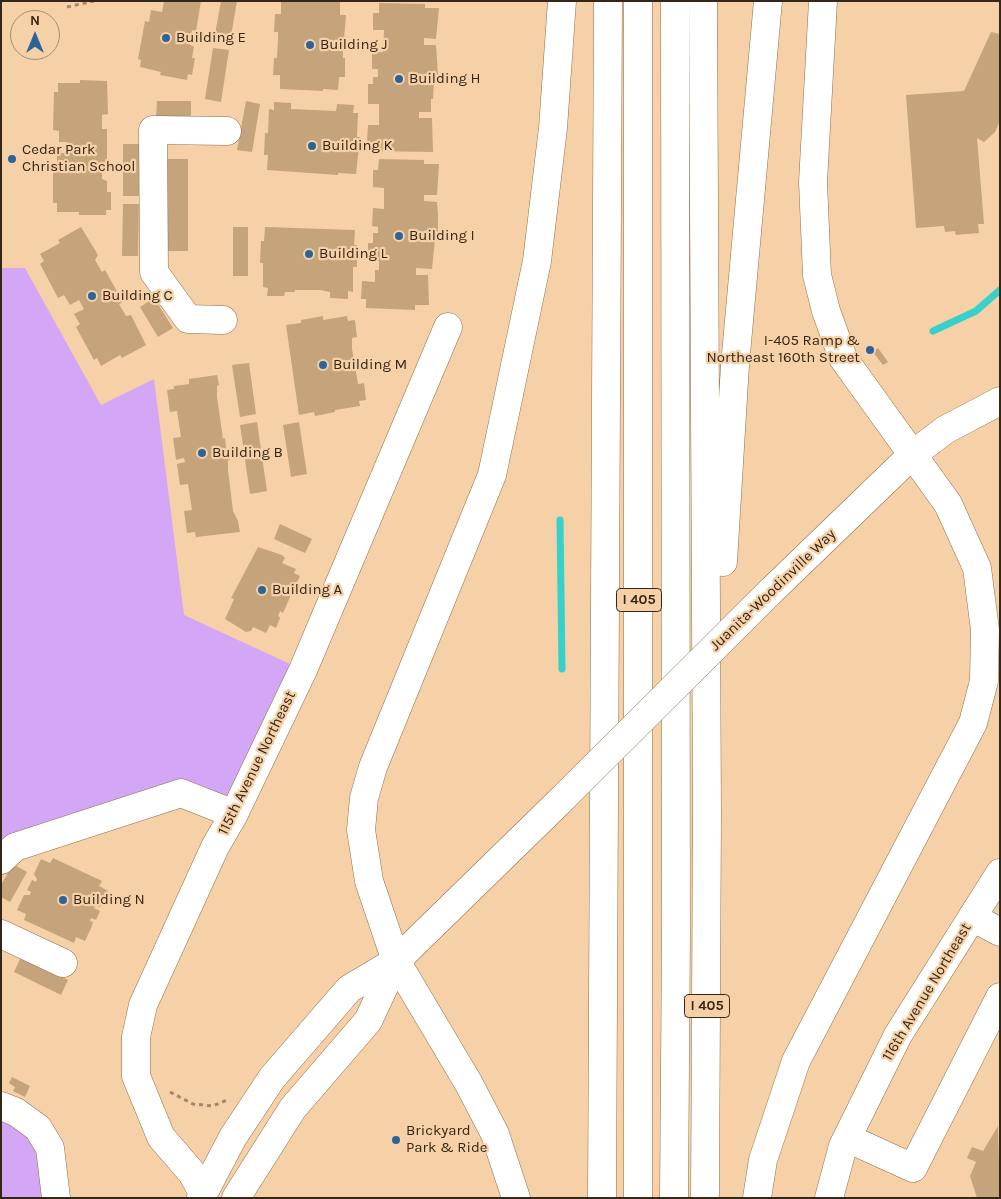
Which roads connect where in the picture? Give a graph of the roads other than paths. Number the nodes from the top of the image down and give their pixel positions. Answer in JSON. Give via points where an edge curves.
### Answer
{"nodes":[{"id":1,"x":562,"y":1,"type":"edge"},
{"id":2,"x":608,"y":1,"type":"edge"},
{"id":3,"x":638,"y":1,"type":"edge"},
{"id":4,"x":675,"y":1,"type":"edge"},
{"id":5,"x":703,"y":1,"type":"edge"},
{"id":6,"x":768,"y":1,"type":"edge"},
{"id":7,"x":823,"y":1,"type":"edge"},
{"id":8,"x":226,"y":131,"type":"dead end"},
{"id":9,"x":223,"y":320,"type":"dead end"},
{"id":10,"x":448,"y":327,"type":"dead end"},
{"id":11,"x":1000,"y":401,"type":"edge"},
{"id":12,"x":912,"y":455,"type":"junction"},
{"id":13,"x":708,"y":813,"type":"junction"},
{"id":14,"x":234,"y":814,"type":"junction"},
{"id":15,"x":1,"y":860,"type":"edge"},
{"id":16,"x":1000,"y":873,"type":"edge"},
{"id":17,"x":972,"y":917,"type":"junction"},
{"id":18,"x":1000,"y":932,"type":"edge"},
{"id":19,"x":1,"y":934,"type":"edge"},
{"id":20,"x":396,"y":961,"type":"junction"},
{"id":21,"x":63,"y":963,"type":"dead end"},
{"id":22,"x":1000,"y":997,"type":"edge"},
{"id":23,"x":1,"y":1106,"type":"edge"},
{"id":24,"x":847,"y":1138,"type":"junction"},
{"id":25,"x":202,"y":1196,"type":"edge"},
{"id":26,"x":56,"y":1198,"type":"edge"},
{"id":27,"x":236,"y":1198,"type":"edge"},
{"id":28,"x":516,"y":1198,"type":"edge"},
{"id":29,"x":602,"y":1198,"type":"edge"},
{"id":30,"x":638,"y":1198,"type":"edge"},
{"id":31,"x":674,"y":1198,"type":"edge"},
{"id":32,"x":704,"y":1198,"type":"edge"},
{"id":33,"x":757,"y":1198,"type":"edge"},
{"id":34,"x":829,"y":1198,"type":"edge"}],
"edges":[{"from":1,"to":20,"type":"main road","via":[[553,128],[537,261],[492,475],[373,767],[364,798],[361,830],[369,881]]},
{"from":2,"to":29,"type":"main road","number":"I 405"},
{"from":3,"to":30,"type":"main road","number":"I 405"},
{"from":4,"to":31,"type":"main road","number":"I 405"},
{"from":5,"to":13,"type":"main road","number":"I 405"},
{"from":6,"to":13,"type":"main road","via":[[736,365]]},
{"from":7,"to":12,"type":"main road","via":[[813,182],[817,275],[843,358]]},
{"from":8,"to":9,"type":"main road","via":[[153,130],[154,272],[188,319]]},
{"from":10,"to":14,"type":"main road","name":"115th Avenue Northeast","via":[[303,670]]},
{"from":11,"to":12,"type":"main road","name":"Juanita-Woodinville Way","via":[[945,430]]},
{"from":12,"to":20,"type":"main road","name":"Juanita-Woodinville Way","bridge":true},
{"from":12,"to":33,"type":"main road","via":[[948,504],[977,568],[985,630],[984,681],[973,722],[796,1061],[763,1160]]},
{"from":13,"to":32,"type":"main road","number":"I 405"},
{"from":14,"to":15,"type":"main road","via":[[181,792],[16,847]]},
{"from":14,"to":25,"type":"main road","name":"115th Avenue Northeast","via":[[215,847],[156,974],[143,1005],[136,1037],[136,1076],[161,1137],[192,1173]]},
{"from":16,"to":17,"type":"main road","name":"116th Avenue Northeast"},
{"from":17,"to":18,"type":"main road"},
{"from":17,"to":24,"type":"main road","name":"116th Avenue Northeast","via":[[898,1035]]},
{"from":19,"to":21,"type":"main road"},
{"from":20,"to":25,"type":"main road","via":[[349,989],[272,1078],[233,1137]]},
{"from":20,"to":27,"type":"main road","via":[[368,1021],[293,1108]]},
{"from":20,"to":28,"type":"main road","via":[[495,1134]]},
{"from":22,"to":24,"type":"main road","via":[[913,1168]]},
{"from":23,"to":26,"type":"main road","via":[[16,1112],[38,1128],[50,1148]]},
{"from":24,"to":34,"type":"main road","name":"116th Avenue Northeast"}]}
